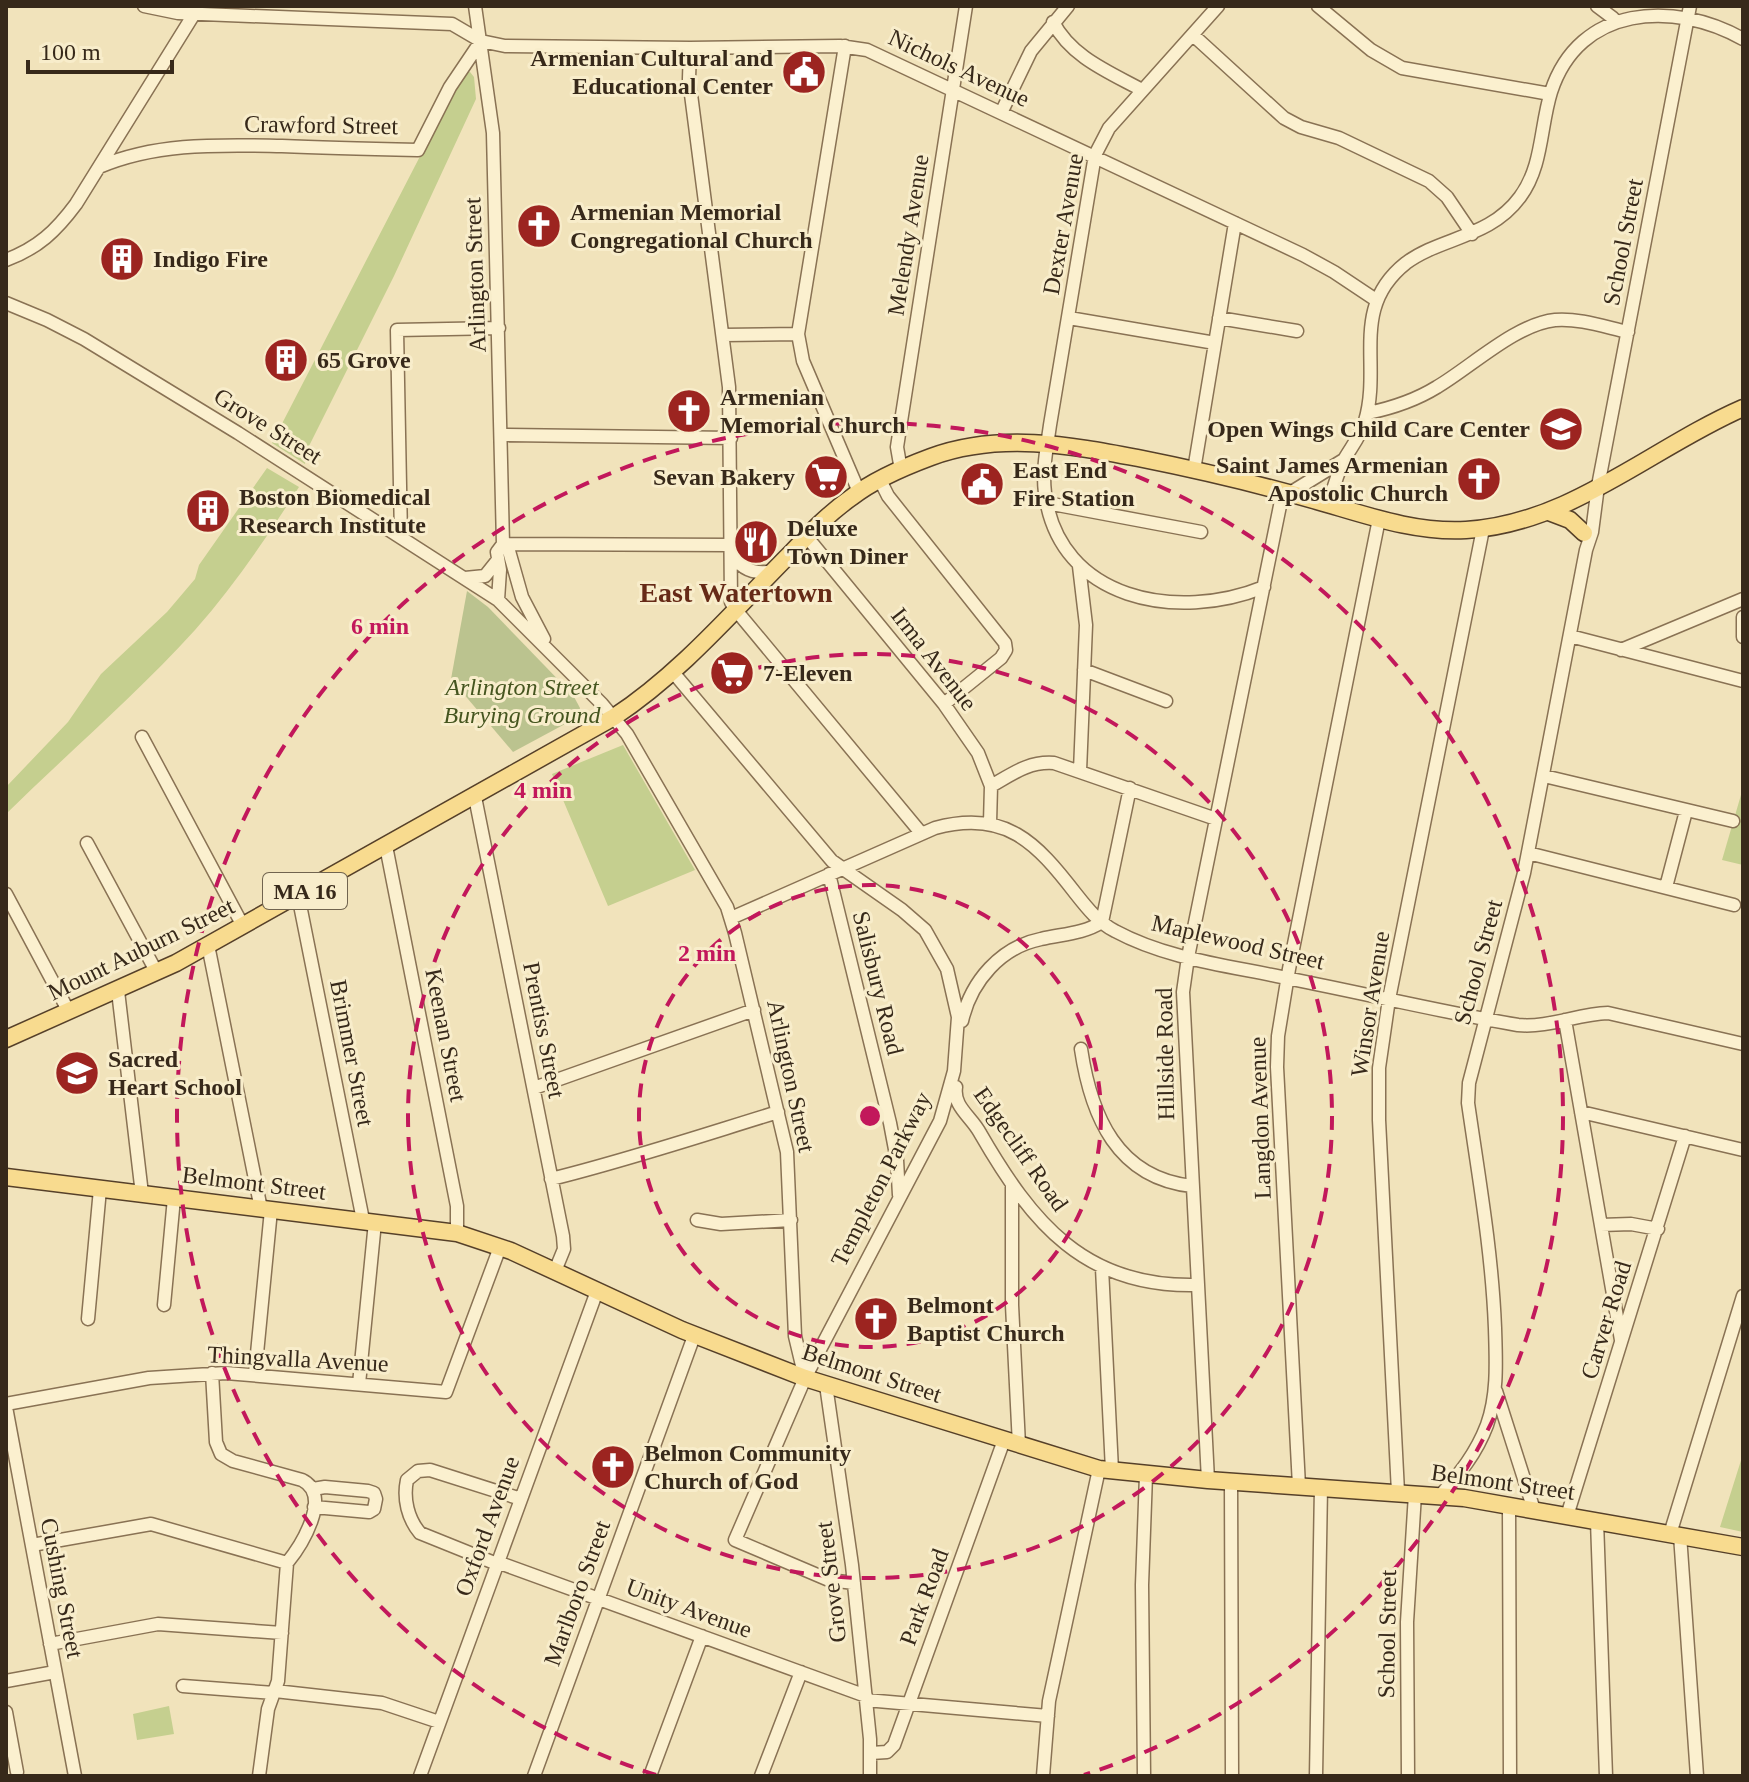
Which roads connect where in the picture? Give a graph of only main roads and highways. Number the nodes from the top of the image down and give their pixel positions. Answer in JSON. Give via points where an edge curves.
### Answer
{"nodes":[{"id":1,"x":1743,"y":408,"type":"edge"},
{"id":2,"x":1549,"y":512,"type":"junction"},
{"id":3,"x":1584,"y":533,"type":"road end"},
{"id":4,"x":6,"y":1039,"type":"edge"},
{"id":5,"x":6,"y":1177,"type":"edge"},
{"id":6,"x":1743,"y":1547,"type":"edge"}],
"edges":[{"from":1,"to":2,"type":"main road","name":"Mount Auburn Street","number":"MA 16"},
{"from":2,"to":3,"type":"main road"},
{"from":2,"to":4,"type":"main road","name":"Mount Auburn Street","number":"MA 16","via":[[1483,529],[1434,530],[1194,470],[1047,444],[1012,442],[943,453],[859,492],[672,671],[614,717],[157,973]]},
{"from":5,"to":6,"type":"main road","name":"Belmont Street","via":[[457,1233],[805,1378],[1106,1470],[1440,1496]]}]}
